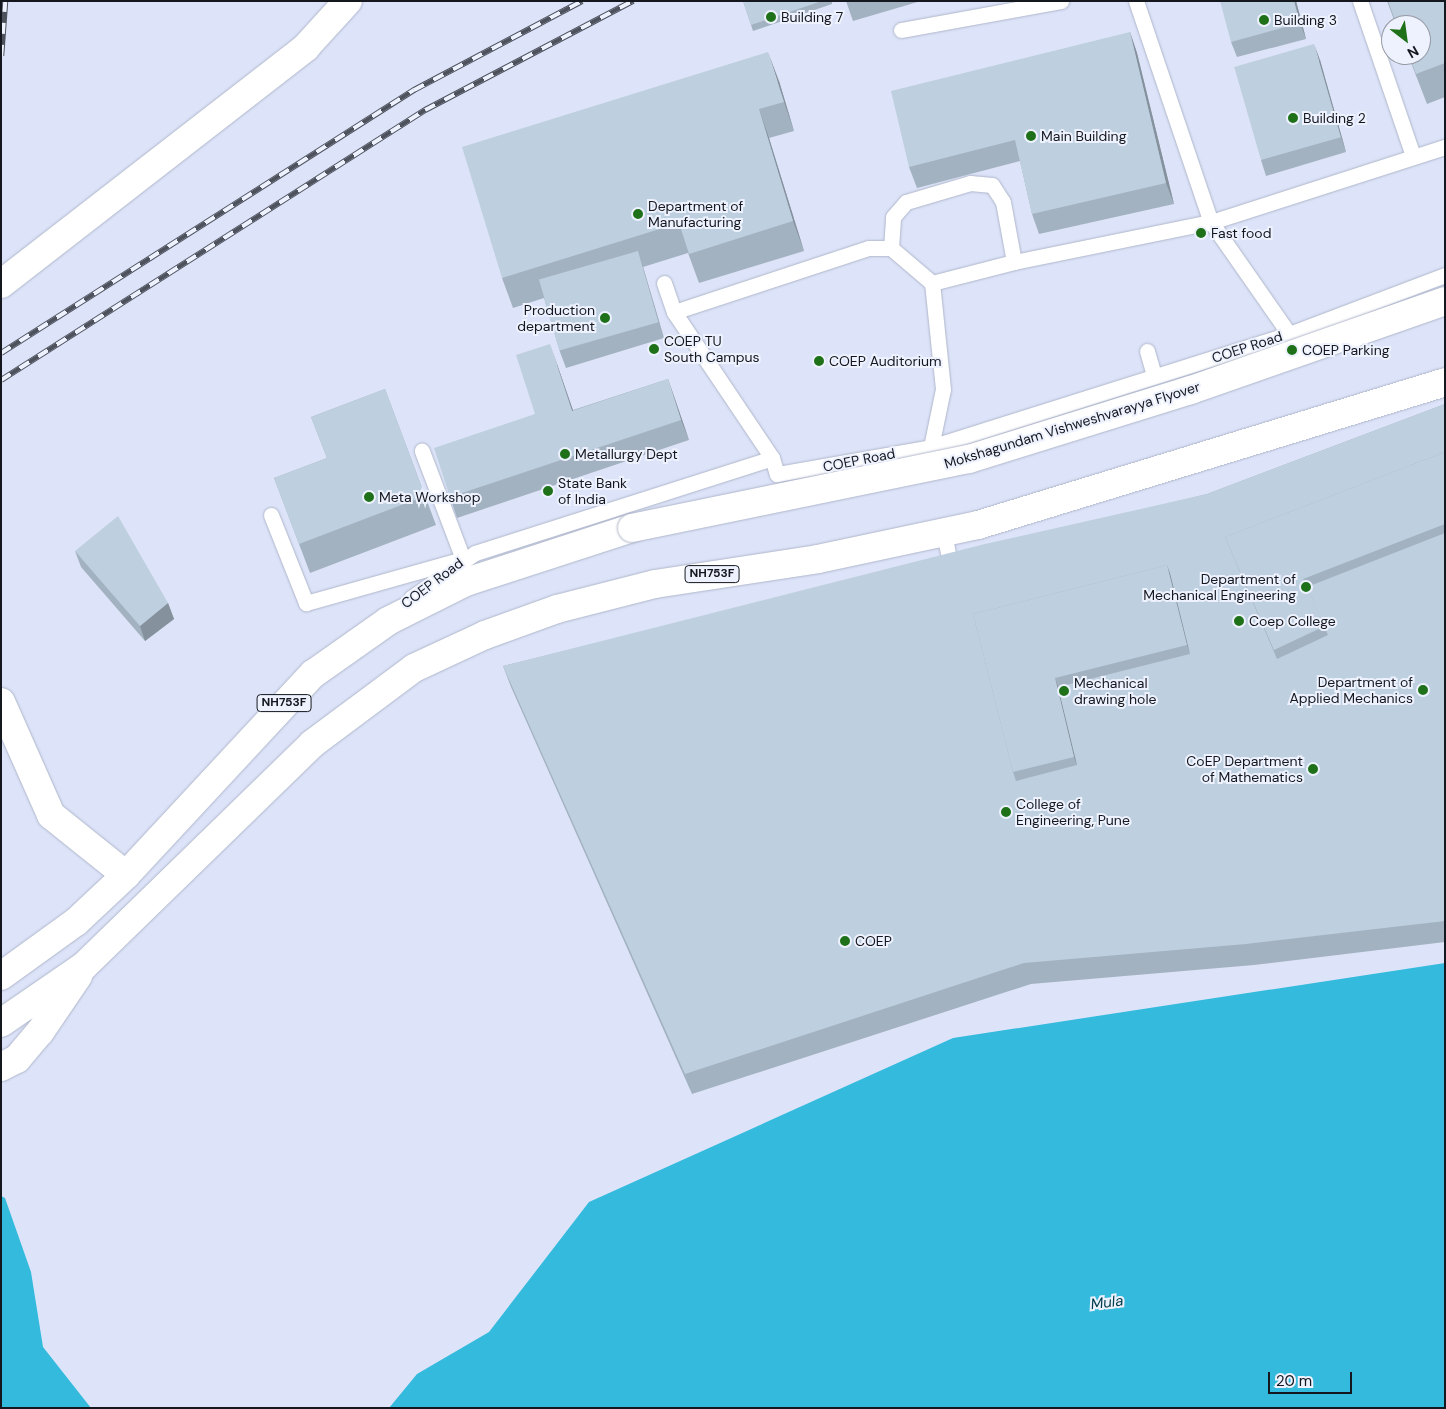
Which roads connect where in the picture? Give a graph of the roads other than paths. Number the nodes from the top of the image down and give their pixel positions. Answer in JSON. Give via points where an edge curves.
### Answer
{"nodes":[{"id":1,"x":348,"y":1,"type":"edge"},
{"id":2,"x":1061,"y":1,"type":"edge"},
{"id":3,"x":1136,"y":1,"type":"edge"},
{"id":4,"x":1360,"y":1,"type":"edge"},
{"id":5,"x":902,"y":30,"type":"dead end"},
{"id":6,"x":1445,"y":147,"type":"edge"},
{"id":7,"x":1413,"y":156,"type":"junction"},
{"id":8,"x":1211,"y":222,"type":"junction"},
{"id":9,"x":891,"y":248,"type":"junction"},
{"id":10,"x":1014,"y":262,"type":"junction"},
{"id":11,"x":1445,"y":274,"type":"edge"},
{"id":12,"x":664,"y":283,"type":"dead end"},
{"id":13,"x":932,"y":283,"type":"junction"},
{"id":14,"x":1,"y":284,"type":"edge"},
{"id":15,"x":1445,"y":301,"type":"edge"},
{"id":16,"x":674,"y":312,"type":"junction"},
{"id":17,"x":1289,"y":334,"type":"junction"},
{"id":18,"x":1147,"y":351,"type":"dead end"},
{"id":19,"x":1154,"y":376,"type":"junction"},
{"id":20,"x":1445,"y":382,"type":"edge"},
{"id":21,"x":932,"y":447,"type":"junction"},
{"id":22,"x":422,"y":451,"type":"dead end"},
{"id":23,"x":772,"y":458,"type":"junction"},
{"id":24,"x":272,"y":515,"type":"edge"},
{"id":25,"x":944,"y":532,"type":"junction"},
{"id":26,"x":463,"y":558,"type":"junction"},
{"id":27,"x":955,"y":590,"type":"edge"},
{"id":28,"x":313,"y":674,"type":"junction"},
{"id":29,"x":1,"y":702,"type":"edge"},
{"id":30,"x":126,"y":875,"type":"junction"},
{"id":31,"x":84,"y":966,"type":"junction"},
{"id":32,"x":1,"y":976,"type":"edge"},
{"id":33,"x":1,"y":1023,"type":"edge"},
{"id":34,"x":9,"y":1063,"type":"edge"}],
"edges":[{"from":1,"to":14,"type":"main road","via":[[306,47]]},
{"from":2,"to":5,"type":"lane"},
{"from":3,"to":8,"type":"lane"},
{"from":4,"to":7,"type":"lane"},
{"from":6,"to":7,"type":"lane"},
{"from":7,"to":8,"type":"lane"},
{"from":8,"to":10,"type":"lane"},
{"from":8,"to":17,"type":"lane"},
{"from":9,"to":10,"type":"lane","via":[[893,217],[906,202],[970,183],[992,185],[1003,202]]},
{"from":9,"to":13,"type":"lane"},
{"from":9,"to":16,"type":"lane","via":[[869,248]]},
{"from":10,"to":13,"type":"lane"},
{"from":11,"to":17,"type":"lane","name":"COEP Road"},
{"from":12,"to":16,"type":"lane"},
{"from":13,"to":21,"type":"lane","via":[[943,388]]},
{"from":15,"to":28,"type":"main road","name":"Mokshagundam Vishweshvarayya Flyover","number":"NH753F","bridge":true,"via":[[1191,390],[969,459],[632,528],[466,582],[388,621]]},
{"from":16,"to":23,"type":"lane"},
{"from":17,"to":19,"type":"lane","name":"COEP Road"},
{"from":18,"to":19,"type":"lane"},
{"from":19,"to":21,"type":"lane","name":"COEP Road"},
{"from":20,"to":25,"type":"main road","number":"NH753F","via":[[1054,503]]},
{"from":21,"to":23,"type":"lane","name":"COEP Road","via":[[777,474]]},
{"from":22,"to":26,"type":"lane"},
{"from":23,"to":26,"type":"lane","name":"COEP Road"},
{"from":24,"to":26,"type":"lane","via":[[306,603]]},
{"from":25,"to":27,"type":"lane"},
{"from":25,"to":31,"type":"main road","number":"NH753F","via":[[818,559],[655,584],[557,609],[485,635],[414,668],[312,744]]},
{"from":26,"to":28,"type":"lane","name":"COEP Road"},
{"from":28,"to":30,"type":"main road","number":"NH753F"},
{"from":29,"to":30,"type":"main road","via":[[51,814]]},
{"from":30,"to":32,"type":"main road","number":"NH753F","via":[[76,922]]},
{"from":31,"to":33,"type":"main road","number":"NH753F"},
{"from":31,"to":34,"type":"main road","number":"NH753F","via":[[62,1003]]}]}
